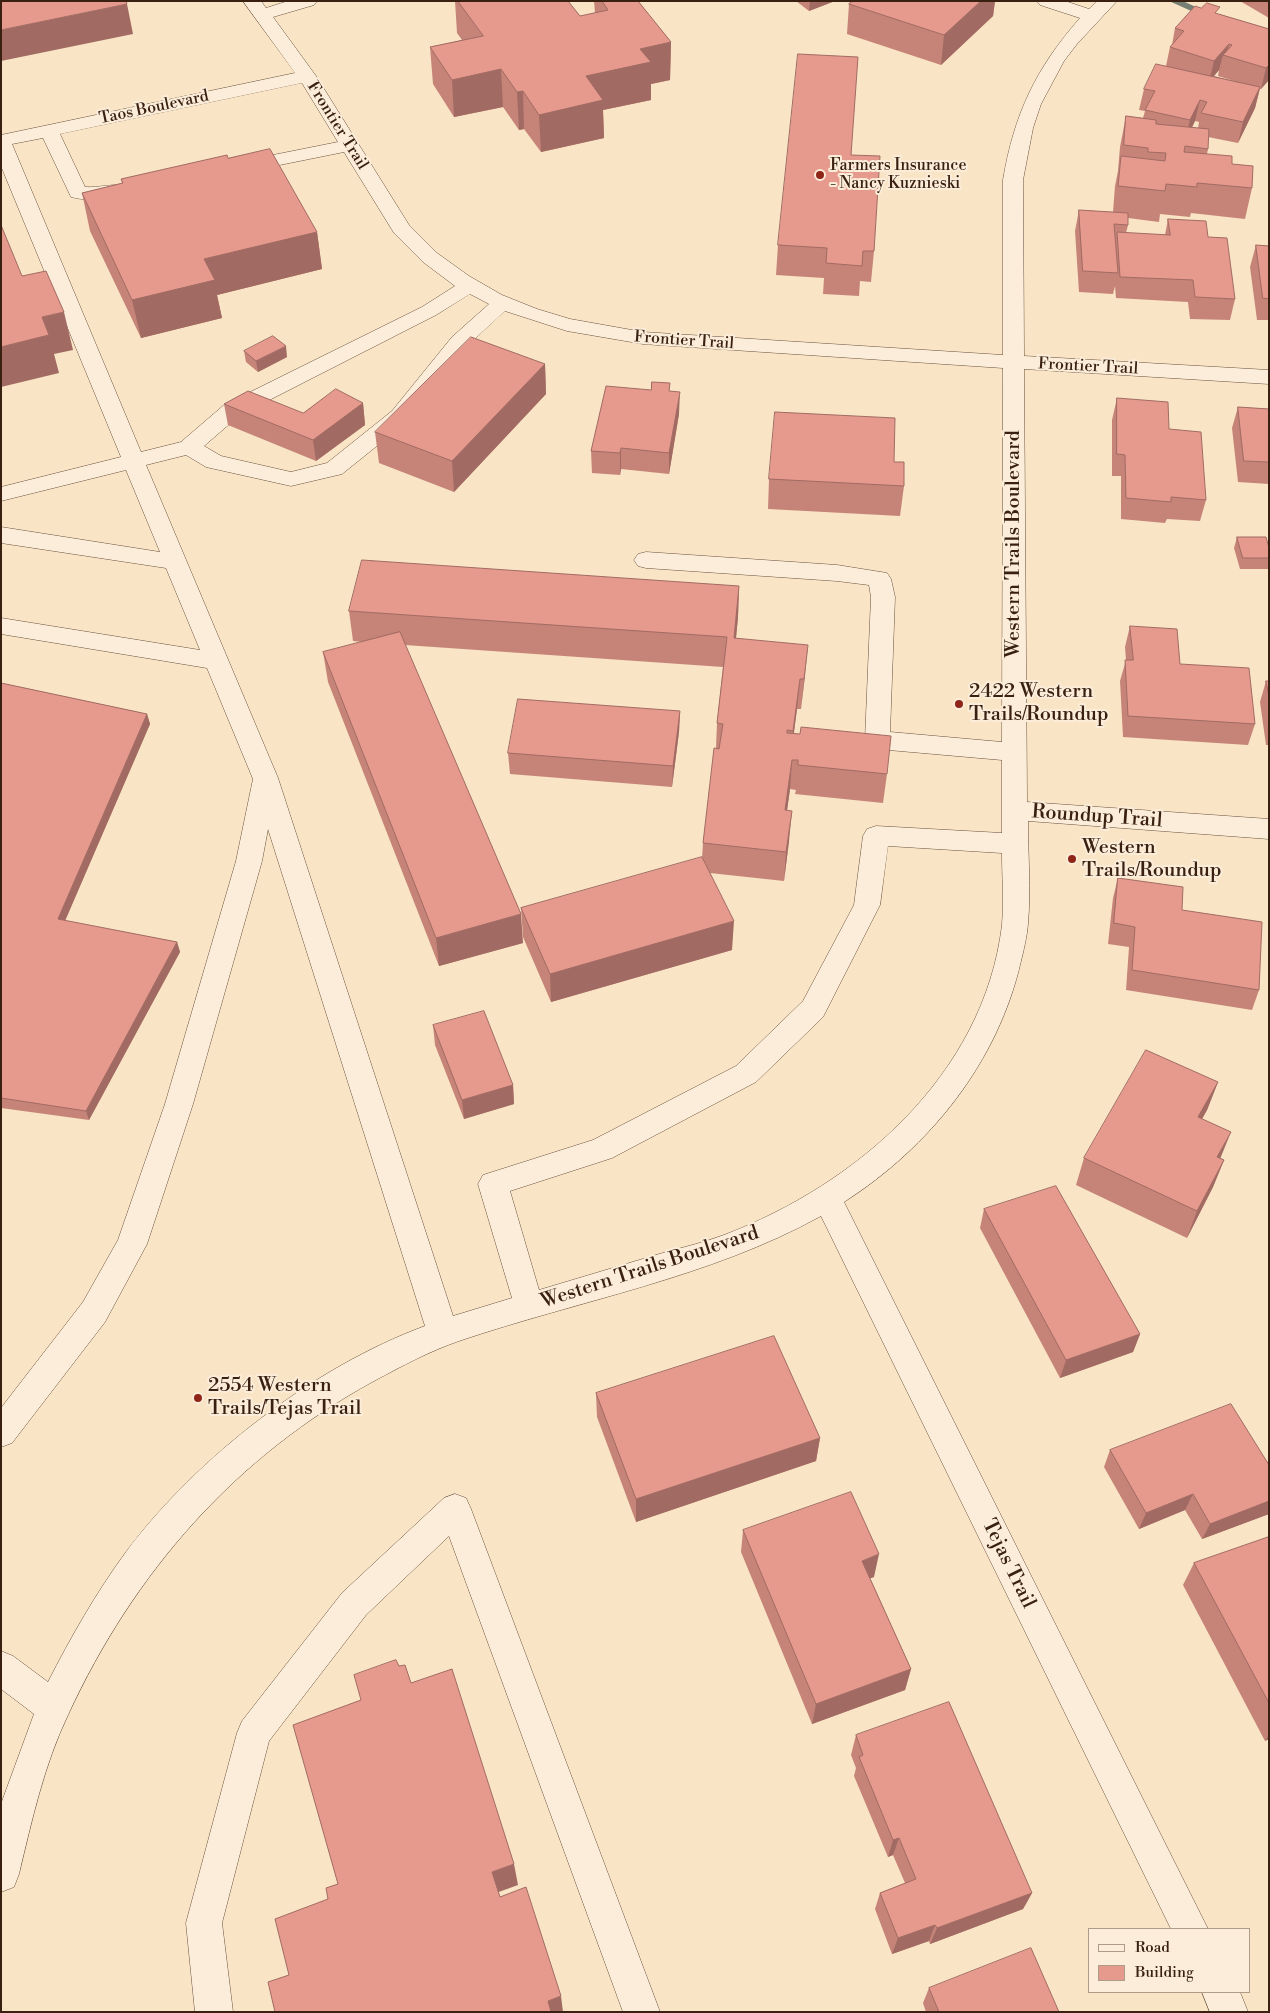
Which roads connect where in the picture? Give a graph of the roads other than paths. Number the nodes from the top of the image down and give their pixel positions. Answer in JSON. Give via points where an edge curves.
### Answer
{"nodes":[{"id":1,"x":308,"y":1,"type":"edge"},
{"id":2,"x":1046,"y":1,"type":"edge"},
{"id":3,"x":257,"y":8,"type":"edge"},
{"id":4,"x":1100,"y":8,"type":"edge"},
{"id":5,"x":307,"y":76,"type":"junction"},
{"id":6,"x":49,"y":131,"type":"junction"},
{"id":7,"x":1,"y":141,"type":"edge"},
{"id":8,"x":350,"y":145,"type":"junction"},
{"id":9,"x":224,"y":170,"type":"edge"},
{"id":10,"x":138,"y":187,"type":"edge"},
{"id":11,"x":469,"y":286,"type":"junction"},
{"id":12,"x":502,"y":303,"type":"junction"},
{"id":13,"x":1014,"y":363,"type":"junction"},
{"id":14,"x":1269,"y":377,"type":"edge"},
{"id":15,"x":189,"y":447,"type":"junction"},
{"id":16,"x":134,"y":462,"type":"junction"},
{"id":17,"x":1,"y":494,"type":"edge"},
{"id":18,"x":1,"y":535,"type":"edge"},
{"id":19,"x":646,"y":560,"type":"dead end"},
{"id":20,"x":176,"y":562,"type":"junction"},
{"id":21,"x":1,"y":626,"type":"edge"},
{"id":22,"x":216,"y":661,"type":"junction"},
{"id":23,"x":1014,"y":752,"type":"junction"},
{"id":24,"x":265,"y":778,"type":"junction"},
{"id":25,"x":1015,"y":811,"type":"junction"},
{"id":26,"x":1269,"y":830,"type":"edge"},
{"id":27,"x":1015,"y":844,"type":"junction"},
{"id":28,"x":827,"y":1198,"type":"junction"},
{"id":29,"x":529,"y":1306,"type":"junction"},
{"id":30,"x":443,"y":1334,"type":"junction"},
{"id":31,"x":1,"y":1433,"type":"edge"},
{"id":32,"x":1,"y":1668,"type":"edge"},
{"id":33,"x":53,"y":1707,"type":"junction"},
{"id":34,"x":1,"y":1874,"type":"edge"},
{"id":35,"x":1190,"y":1928,"type":"edge"},
{"id":36,"x":1220,"y":1993,"type":"edge"},
{"id":37,"x":214,"y":2012,"type":"edge"},
{"id":38,"x":642,"y":2012,"type":"edge"},
{"id":39,"x":1230,"y":2012,"type":"edge"}],
"edges":[{"from":1,"to":3,"type":"street"},
{"from":2,"to":4,"type":"street"},
{"from":3,"to":5,"type":"street","name":"Frontier Trail"},
{"from":4,"to":13,"type":"street","name":"Western Trails Boulevard","via":[[1066,44],[1049,69],[1034,96],[1018,142],[1013,180]]},
{"from":5,"to":6,"type":"street","name":"Taos Boulevard"},
{"from":5,"to":8,"type":"street","name":"Frontier Trail"},
{"from":6,"to":7,"type":"street","name":"Taos Boulevard"},
{"from":6,"to":10,"type":"street","via":[[78,193],[99,194]]},
{"from":7,"to":16,"type":"street"},
{"from":8,"to":9,"type":"street"},
{"from":8,"to":11,"type":"street","name":"Frontier Trail","via":[[400,229],[441,268]]},
{"from":11,"to":12,"type":"street","name":"Frontier Trail"},
{"from":11,"to":15,"type":"street","via":[[429,311],[232,410]]},
{"from":12,"to":13,"type":"street","name":"Frontier Trail","via":[[579,328],[633,338]]},
{"from":12,"to":15,"type":"street","via":[[459,342],[400,416],[334,469],[292,479],[214,462]]},
{"from":13,"to":14,"type":"street","name":"Frontier Trail"},
{"from":13,"to":23,"type":"street","name":"Western Trails Boulevard"},
{"from":15,"to":16,"type":"street"},
{"from":16,"to":17,"type":"street"},
{"from":16,"to":20,"type":"street"},
{"from":18,"to":20,"type":"street"},
{"from":19,"to":23,"type":"street","via":[[837,573],[879,579],[883,597],[877,740]]},
{"from":20,"to":22,"type":"street"},
{"from":21,"to":22,"type":"street"},
{"from":22,"to":24,"type":"street"},
{"from":23,"to":25,"type":"street","name":"Western Trails Boulevard"},
{"from":24,"to":30,"type":"street"},
{"from":24,"to":31,"type":"street","via":[[249,862],[178,1104],[132,1244],[94,1312]]},
{"from":25,"to":26,"type":"street","name":"Roundup Trail"},
{"from":25,"to":27,"type":"street","name":"Western Trails Boulevard"},
{"from":27,"to":28,"type":"street","name":"Western Trails Boulevard","via":[[1015,924],[1004,978],[984,1031],[953,1082],[914,1129],[867,1170]]},
{"from":27,"to":29,"type":"street","via":[[876,836],[867,905],[813,1009],[746,1074],[602,1149],[493,1184]]},
{"from":28,"to":29,"type":"street","name":"Western Trails Boulevard","via":[[783,1223],[732,1245]]},
{"from":28,"to":35,"type":"street","name":"Tejas Trail"},
{"from":29,"to":30,"type":"street","name":"Western Trails Boulevard"},
{"from":30,"to":33,"type":"street","name":"Western Trails Boulevard","via":[[405,1348],[318,1395],[232,1460],[185,1507],[114,1595],[81,1650]]},
{"from":32,"to":33,"type":"street"},
{"from":33,"to":34,"type":"street","name":"Western Trails Boulevard","via":[[29,1769]]},
{"from":36,"to":39,"type":"street"},
{"from":37,"to":38,"type":"street","via":[[204,1923],[254,1733],[354,1604],[455,1509]]}]}
